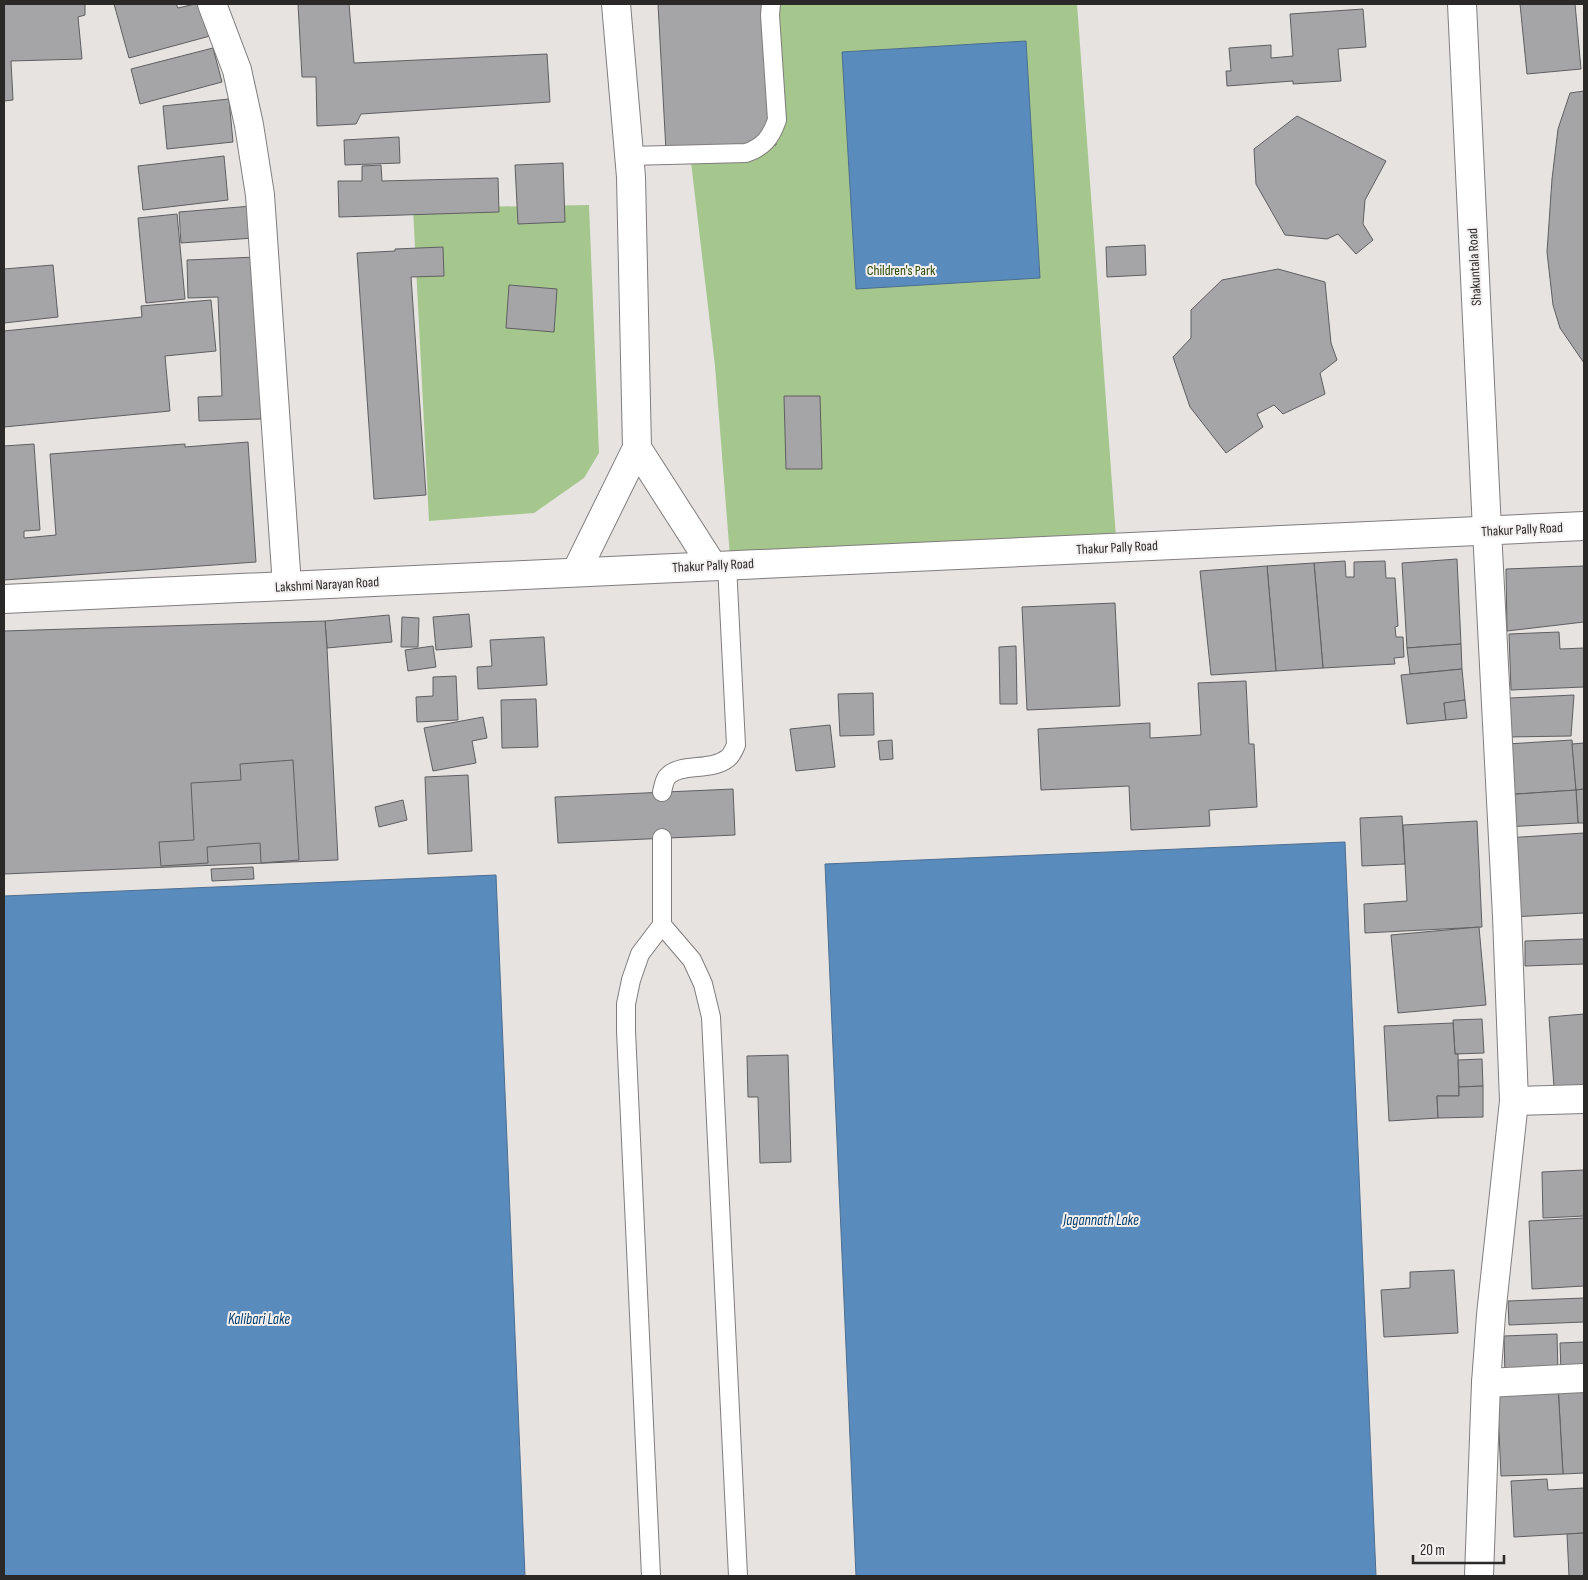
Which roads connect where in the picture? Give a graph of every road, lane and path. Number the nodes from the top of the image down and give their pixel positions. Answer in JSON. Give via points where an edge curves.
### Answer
{"nodes":[{"id":1,"x":212,"y":4,"type":"edge"},
{"id":2,"x":616,"y":4,"type":"edge"},
{"id":3,"x":771,"y":4,"type":"edge"},
{"id":4,"x":1462,"y":4,"type":"edge"},
{"id":5,"x":629,"y":156,"type":"junction"},
{"id":6,"x":636,"y":448,"type":"junction"},
{"id":7,"x":1584,"y":526,"type":"edge"},
{"id":8,"x":1486,"y":530,"type":"junction"},
{"id":9,"x":720,"y":565,"type":"junction"},
{"id":10,"x":650,"y":568,"type":"joint"},
{"id":11,"x":576,"y":572,"type":"junction"},
{"id":12,"x":287,"y":586,"type":"junction"},
{"id":13,"x":4,"y":599,"type":"edge"},
{"id":14,"x":662,"y":792,"type":"dead end"},
{"id":15,"x":662,"y":838,"type":"dead end"},
{"id":16,"x":662,"y":925,"type":"junction"},
{"id":17,"x":1584,"y":1099,"type":"edge"},
{"id":18,"x":1514,"y":1101,"type":"junction"},
{"id":19,"x":1584,"y":1378,"type":"edge"},
{"id":20,"x":1486,"y":1382,"type":"junction"},
{"id":21,"x":651,"y":1576,"type":"edge"},
{"id":22,"x":738,"y":1576,"type":"edge"},
{"id":23,"x":1479,"y":1576,"type":"edge"}],
"edges":[{"from":1,"to":12,"type":"street","via":[[237,70],[260,195]]},
{"from":2,"to":5,"type":"street"},
{"from":3,"to":5,"type":"lane","via":[[777,120],[765,143],[746,153]]},
{"from":4,"to":8,"type":"street","name":"Shakuntala Road"},
{"from":5,"to":6,"type":"street"},
{"from":6,"to":9,"type":"street"},
{"from":6,"to":11,"type":"street"},
{"from":7,"to":8,"type":"street","name":"Thakur Pally Road"},
{"from":8,"to":9,"type":"street","name":"Thakur Pally Road"},
{"from":8,"to":18,"type":"street","name":"Shakuntala Road"},
{"from":9,"to":10,"type":"street","name":"Thakur Pally Road"},
{"from":9,"to":14,"type":"lane","via":[[736,745],[730,757],[717,765],[679,770],[672,774]]},
{"from":10,"to":11,"type":"street","name":"Lakshmi Narayan Road"},
{"from":11,"to":12,"type":"street","name":"Lakshmi Narayan Road"},
{"from":12,"to":13,"type":"street","name":"Lakshmi Narayan Road"},
{"from":15,"to":16,"type":"lane"},
{"from":16,"to":21,"type":"lane","via":[[640,954],[626,1004]]},
{"from":16,"to":22,"type":"lane","via":[[692,960],[711,1017]]},
{"from":17,"to":18,"type":"street"},
{"from":18,"to":20,"type":"street","name":"Shakuntala Road"},
{"from":19,"to":20,"type":"street"},
{"from":20,"to":23,"type":"street","name":"Shakuntala Road"}]}
